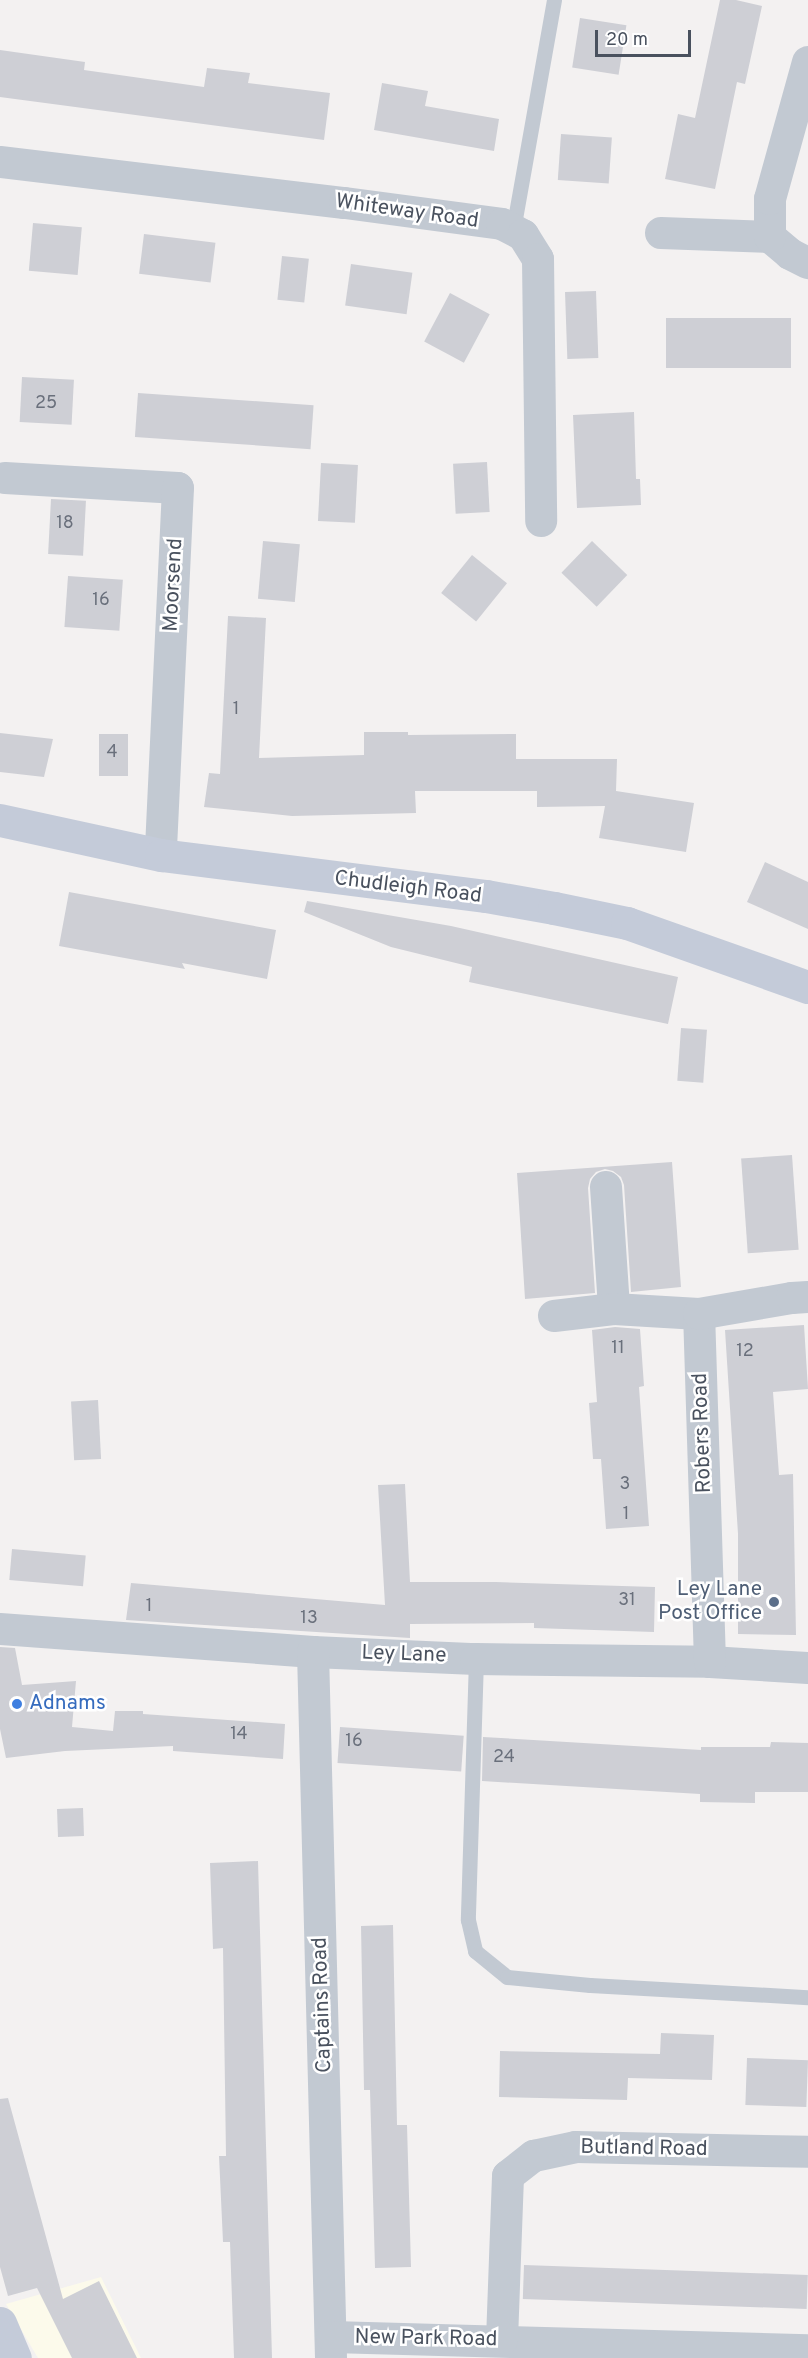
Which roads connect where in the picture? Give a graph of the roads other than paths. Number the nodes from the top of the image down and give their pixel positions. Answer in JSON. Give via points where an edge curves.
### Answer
{"nodes":[{"id":1,"x":554,"y":0,"type":"edge"},
{"id":2,"x":808,"y":62,"type":"edge"},
{"id":3,"x":0,"y":162,"type":"edge"},
{"id":4,"x":513,"y":230,"type":"junction"},
{"id":5,"x":661,"y":233,"type":"dead end"},
{"id":6,"x":770,"y":237,"type":"junction"},
{"id":7,"x":808,"y":263,"type":"edge"},
{"id":8,"x":4,"y":478,"type":"dead end"},
{"id":9,"x":541,"y":521,"type":"dead end"},
{"id":10,"x":0,"y":820,"type":"edge"},
{"id":11,"x":160,"y":855,"type":"junction"},
{"id":12,"x":808,"y":987,"type":"edge"},
{"id":13,"x":606,"y":1186,"type":"dead end"},
{"id":14,"x":808,"y":1298,"type":"edge"},
{"id":15,"x":614,"y":1309,"type":"junction"},
{"id":16,"x":699,"y":1314,"type":"junction"},
{"id":17,"x":554,"y":1316,"type":"dead end"},
{"id":18,"x":0,"y":1629,"type":"edge"},
{"id":19,"x":313,"y":1652,"type":"junction"},
{"id":20,"x":476,"y":1659,"type":"junction"},
{"id":21,"x":710,"y":1662,"type":"junction"},
{"id":22,"x":808,"y":1668,"type":"edge"},
{"id":23,"x":808,"y":1997,"type":"edge"},
{"id":24,"x":808,"y":2152,"type":"edge"},
{"id":25,"x":0,"y":2323,"type":"edge"},
{"id":26,"x":502,"y":2340,"type":"junction"},
{"id":27,"x":332,"y":2348,"type":"edge"},
{"id":28,"x":808,"y":2350,"type":"edge"},
{"id":29,"x":15,"y":2358,"type":"edge"}],
"edges":[{"from":1,"to":4,"type":"lane"},
{"from":2,"to":6,"type":"street","via":[[770,198]]},
{"from":3,"to":4,"type":"street","name":"Whiteway Road","via":[[345,203],[502,224]]},
{"from":4,"to":9,"type":"street","via":[[523,236],[538,259]]},
{"from":5,"to":6,"type":"street"},
{"from":6,"to":7,"type":"street"},
{"from":8,"to":11,"type":"street","name":"Moorsend","via":[[178,488]]},
{"from":10,"to":11,"type":"main road","name":"Chudleigh Road"},
{"from":11,"to":12,"type":"main road","name":"Chudleigh Road","via":[[486,896],[565,910],[627,923]]},
{"from":13,"to":15,"type":"street"},
{"from":14,"to":16,"type":"street"},
{"from":15,"to":16,"type":"street"},
{"from":15,"to":17,"type":"street"},
{"from":16,"to":21,"type":"street","name":"Robers Road"},
{"from":18,"to":19,"type":"street","name":"Ley Lane"},
{"from":19,"to":20,"type":"street","name":"Ley Lane"},
{"from":19,"to":27,"type":"street","name":"Captains Road"},
{"from":20,"to":21,"type":"street","name":"Ley Lane"},
{"from":20,"to":23,"type":"lane","via":[[468,1920],[475,1951],[507,1977]]},
{"from":21,"to":22,"type":"street","name":"Ley Lane"},
{"from":24,"to":26,"type":"street","name":"Butland Road","via":[[576,2147],[534,2156],[508,2176]]},
{"from":25,"to":29,"type":"main road"},
{"from":26,"to":27,"type":"street","name":"New Park Road"},
{"from":26,"to":28,"type":"street","name":"New Park Road"}]}
